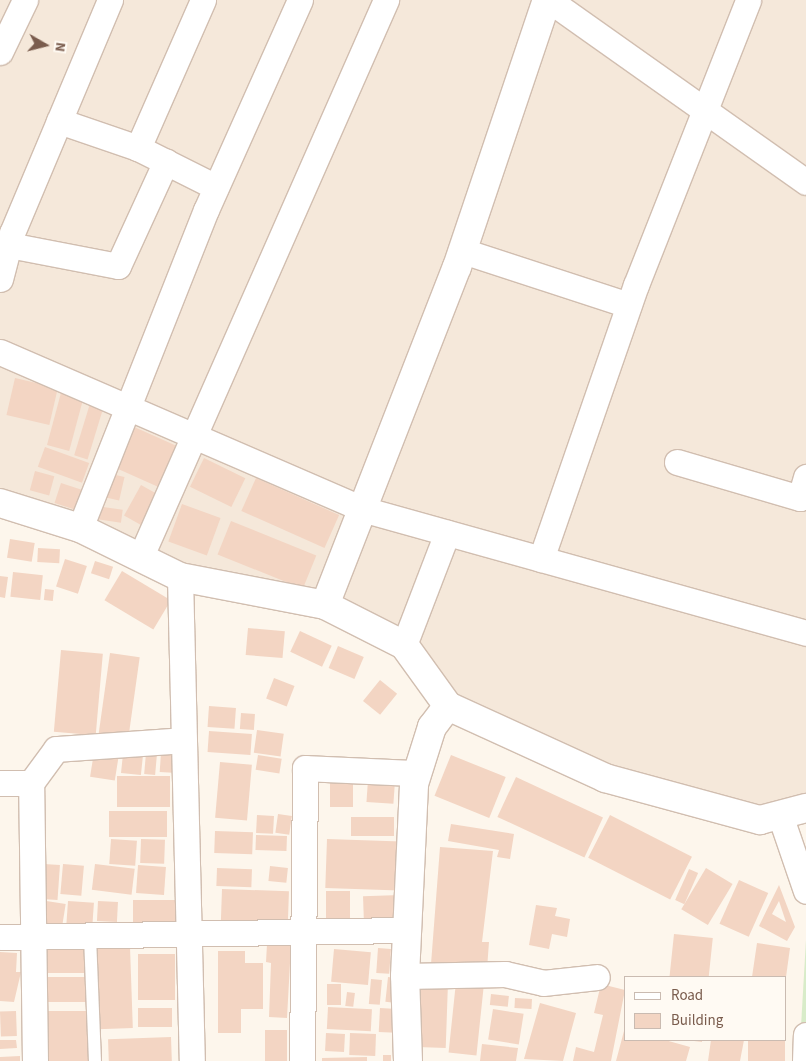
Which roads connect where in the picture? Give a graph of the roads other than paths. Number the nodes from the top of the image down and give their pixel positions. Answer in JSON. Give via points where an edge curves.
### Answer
{"nodes":[{"id":1,"x":25,"y":0,"type":"edge"},
{"id":2,"x":110,"y":0,"type":"edge"},
{"id":3,"x":203,"y":0,"type":"edge"},
{"id":4,"x":300,"y":0,"type":"edge"},
{"id":5,"x":386,"y":0,"type":"edge"},
{"id":6,"x":548,"y":0,"type":"edge"},
{"id":7,"x":748,"y":0,"type":"edge"},
{"id":8,"x":0,"y":52,"type":"edge"},
{"id":9,"x":706,"y":111,"type":"junction"},
{"id":10,"x":59,"y":121,"type":"junction"},
{"id":11,"x":138,"y":148,"type":"junction"},
{"id":12,"x":166,"y":162,"type":"junction"},
{"id":13,"x":806,"y":182,"type":"edge"},
{"id":14,"x":216,"y":187,"type":"junction"},
{"id":15,"x":9,"y":245,"type":"junction"},
{"id":16,"x":463,"y":250,"type":"junction"},
{"id":17,"x":0,"y":280,"type":"edge"},
{"id":18,"x":628,"y":305,"type":"junction"},
{"id":19,"x":0,"y":352,"type":"edge"},
{"id":20,"x":126,"y":405,"type":"junction"},
{"id":21,"x":195,"y":436,"type":"junction"},
{"id":22,"x":676,"y":462,"type":"dead end"},
{"id":23,"x":806,"y":477,"type":"edge"},
{"id":24,"x":0,"y":503,"type":"edge"},
{"id":25,"x":362,"y":509,"type":"junction"},
{"id":26,"x":80,"y":528,"type":"junction"},
{"id":27,"x":447,"y":533,"type":"junction"},
{"id":28,"x":140,"y":556,"type":"junction"},
{"id":29,"x":541,"y":559,"type":"junction"},
{"id":30,"x":180,"y":577,"type":"junction"},
{"id":31,"x":325,"y":605,"type":"junction"},
{"id":32,"x":806,"y":633,"type":"edge"},
{"id":33,"x":404,"y":645,"type":"junction"},
{"id":34,"x":448,"y":706,"type":"junction"},
{"id":35,"x":184,"y":740,"type":"junction"},
{"id":36,"x":418,"y":773,"type":"junction"},
{"id":37,"x":0,"y":783,"type":"edge"},
{"id":38,"x":31,"y":783,"type":"junction"},
{"id":39,"x":806,"y":808,"type":"edge"},
{"id":40,"x":780,"y":815,"type":"junction"},
{"id":41,"x":806,"y":891,"type":"edge"},
{"id":42,"x":407,"y":930,"type":"junction"},
{"id":43,"x":303,"y":933,"type":"junction"},
{"id":44,"x":90,"y":936,"type":"junction"},
{"id":45,"x":189,"y":936,"type":"junction"},
{"id":46,"x":0,"y":937,"type":"edge"},
{"id":47,"x":32,"y":937,"type":"junction"},
{"id":48,"x":405,"y":976,"type":"junction"},
{"id":49,"x":597,"y":977,"type":"dead end"},
{"id":50,"x":806,"y":1035,"type":"edge"},
{"id":51,"x":35,"y":1061,"type":"edge"},
{"id":52,"x":95,"y":1061,"type":"edge"},
{"id":53,"x":192,"y":1061,"type":"edge"},
{"id":54,"x":302,"y":1061,"type":"edge"},
{"id":55,"x":408,"y":1061,"type":"edge"},
{"id":56,"x":805,"y":1061,"type":"edge"}],
"edges":[{"from":1,"to":8,"type":"street"},
{"from":2,"to":10,"type":"street"},
{"from":3,"to":11,"type":"street"},
{"from":4,"to":14,"type":"street"},
{"from":5,"to":21,"type":"street"},
{"from":6,"to":9,"type":"street"},
{"from":6,"to":16,"type":"street"},
{"from":7,"to":9,"type":"street"},
{"from":9,"to":13,"type":"street"},
{"from":9,"to":18,"type":"street"},
{"from":10,"to":11,"type":"street"},
{"from":10,"to":15,"type":"street"},
{"from":11,"to":12,"type":"street"},
{"from":12,"to":14,"type":"street"},
{"from":12,"to":15,"type":"street","via":[[118,266]]},
{"from":14,"to":20,"type":"street"},
{"from":15,"to":17,"type":"street"},
{"from":16,"to":18,"type":"street"},
{"from":16,"to":25,"type":"street"},
{"from":18,"to":29,"type":"street"},
{"from":19,"to":20,"type":"street"},
{"from":20,"to":21,"type":"street"},
{"from":20,"to":26,"type":"street"},
{"from":21,"to":25,"type":"street"},
{"from":21,"to":28,"type":"street"},
{"from":22,"to":23,"type":"street","via":[[800,498]]},
{"from":24,"to":26,"type":"street"},
{"from":25,"to":27,"type":"street"},
{"from":25,"to":31,"type":"street"},
{"from":26,"to":28,"type":"street"},
{"from":27,"to":29,"type":"street"},
{"from":27,"to":33,"type":"street"},
{"from":28,"to":30,"type":"street"},
{"from":29,"to":32,"type":"street"},
{"from":30,"to":31,"type":"street"},
{"from":30,"to":35,"type":"street"},
{"from":31,"to":33,"type":"street"},
{"from":33,"to":34,"type":"street"},
{"from":34,"to":36,"type":"street","via":[[432,727]]},
{"from":34,"to":40,"type":"street","via":[[605,778],[760,820]]},
{"from":35,"to":38,"type":"street","via":[[56,749]]},
{"from":35,"to":45,"type":"street"},
{"from":36,"to":42,"type":"street"},
{"from":36,"to":43,"type":"street","via":[[305,768]]},
{"from":37,"to":38,"type":"street"},
{"from":38,"to":47,"type":"street"},
{"from":39,"to":40,"type":"street"},
{"from":40,"to":41,"type":"street"},
{"from":42,"to":43,"type":"street"},
{"from":42,"to":48,"type":"street"},
{"from":43,"to":45,"type":"street"},
{"from":43,"to":54,"type":"street"},
{"from":44,"to":45,"type":"street"},
{"from":44,"to":47,"type":"street"},
{"from":44,"to":52,"type":"lane"},
{"from":45,"to":53,"type":"street"},
{"from":46,"to":47,"type":"street"},
{"from":47,"to":51,"type":"street"},
{"from":48,"to":49,"type":"street","via":[[505,974],[543,983]]},
{"from":48,"to":55,"type":"street"},
{"from":50,"to":56,"type":"street"}]}
